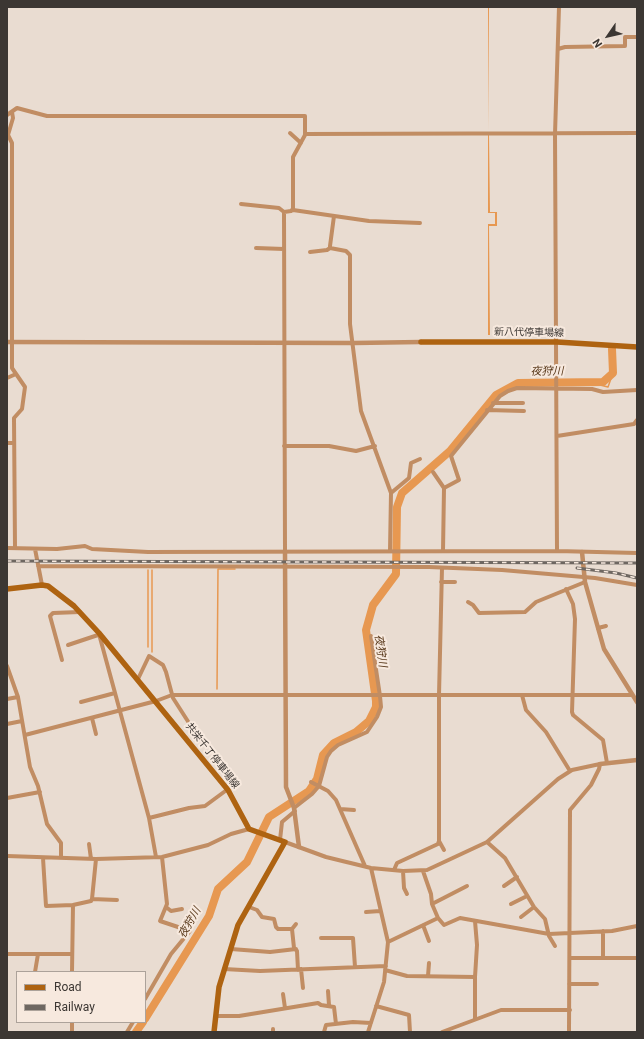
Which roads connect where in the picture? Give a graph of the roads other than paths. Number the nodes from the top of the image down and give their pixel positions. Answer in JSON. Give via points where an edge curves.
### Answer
{"nodes":[{"id":1,"x":559,"y":7,"type":"edge"},
{"id":2,"x":637,"y":37,"type":"edge"},
{"id":3,"x":558,"y":49,"type":"junction"},
{"id":4,"x":12,"y":112,"type":"junction"},
{"id":5,"x":7,"y":115,"type":"edge"},
{"id":6,"x":290,"y":133,"type":"dead end"},
{"id":7,"x":637,"y":133,"type":"edge"},
{"id":8,"x":305,"y":134,"type":"junction"},
{"id":9,"x":555,"y":134,"type":"junction"},
{"id":10,"x":301,"y":143,"type":"junction"},
{"id":11,"x":9,"y":166,"type":"edge"},
{"id":12,"x":241,"y":204,"type":"dead end"},
{"id":13,"x":293,"y":210,"type":"junction"},
{"id":14,"x":284,"y":212,"type":"junction"},
{"id":15,"x":334,"y":216,"type":"junction"},
{"id":16,"x":420,"y":223,"type":"dead end"},
{"id":17,"x":10,"y":231,"type":"edge"},
{"id":18,"x":256,"y":248,"type":"dead end"},
{"id":19,"x":330,"y":248,"type":"junction"},
{"id":20,"x":284,"y":249,"type":"junction"},
{"id":21,"x":310,"y":252,"type":"dead end"},
{"id":22,"x":10,"y":342,"type":"edge"},
{"id":23,"x":284,"y":342,"type":"junction"},
{"id":24,"x":420,"y":342,"type":"joint"},
{"id":25,"x":557,"y":342,"type":"junction"},
{"id":26,"x":354,"y":343,"type":"junction"},
{"id":27,"x":637,"y":347,"type":"edge"},
{"id":28,"x":16,"y":374,"type":"junction"},
{"id":29,"x":7,"y":378,"type":"edge"},
{"id":30,"x":557,"y":388,"type":"junction"},
{"id":31,"x":637,"y":390,"type":"edge"},
{"id":32,"x":493,"y":403,"type":"junction"},
{"id":33,"x":524,"y":403,"type":"dead end"},
{"id":34,"x":488,"y":410,"type":"junction"},
{"id":35,"x":524,"y":411,"type":"dead end"},
{"id":36,"x":636,"y":422,"type":"edge"},
{"id":37,"x":557,"y":436,"type":"junction"},
{"id":38,"x":7,"y":443,"type":"edge"},
{"id":39,"x":14,"y":443,"type":"junction"},
{"id":40,"x":284,"y":446,"type":"junction"},
{"id":41,"x":375,"y":446,"type":"junction"},
{"id":42,"x":420,"y":459,"type":"dead end"},
{"id":43,"x":433,"y":472,"type":"dead end"},
{"id":44,"x":444,"y":488,"type":"junction"},
{"id":45,"x":394,"y":492,"type":"junction"},
{"id":46,"x":7,"y":548,"type":"edge"},
{"id":47,"x":15,"y":548,"type":"junction"},
{"id":48,"x":35,"y":549,"type":"junction"},
{"id":49,"x":390,"y":551,"type":"junction"},
{"id":50,"x":443,"y":551,"type":"junction"},
{"id":51,"x":557,"y":551,"type":"junction"},
{"id":52,"x":284,"y":552,"type":"junction"},
{"id":53,"x":582,"y":552,"type":"junction"},
{"id":54,"x":637,"y":553,"type":"edge"},
{"id":55,"x":38,"y":566,"type":"junction"},
{"id":56,"x":284,"y":566,"type":"junction"},
{"id":57,"x":442,"y":568,"type":"junction"},
{"id":58,"x":585,"y":580,"type":"junction"},
{"id":59,"x":441,"y":582,"type":"junction"},
{"id":60,"x":455,"y":582,"type":"dead end"},
{"id":61,"x":42,"y":585,"type":"junction"},
{"id":62,"x":637,"y":585,"type":"edge"},
{"id":63,"x":7,"y":589,"type":"edge"},
{"id":64,"x":566,"y":589,"type":"junction"},
{"id":65,"x":468,"y":602,"type":"dead end"},
{"id":66,"x":80,"y":612,"type":"junction"},
{"id":67,"x":606,"y":626,"type":"dead end"},
{"id":68,"x":598,"y":628,"type":"junction"},
{"id":69,"x":99,"y":634,"type":"junction"},
{"id":70,"x":371,"y":636,"type":"dead end"},
{"id":71,"x":68,"y":645,"type":"dead end"},
{"id":72,"x":62,"y":660,"type":"dead end"},
{"id":73,"x":7,"y":666,"type":"edge"},
{"id":74,"x":138,"y":679,"type":"junction"},
{"id":75,"x":115,"y":693,"type":"junction"},
{"id":76,"x":172,"y":695,"type":"junction"},
{"id":77,"x":285,"y":695,"type":"junction"},
{"id":78,"x":439,"y":695,"type":"junction"},
{"id":79,"x":522,"y":695,"type":"junction"},
{"id":80,"x":574,"y":695,"type":"junction"},
{"id":81,"x":631,"y":695,"type":"junction"},
{"id":82,"x":380,"y":696,"type":"junction"},
{"id":83,"x":18,"y":697,"type":"junction"},
{"id":84,"x":7,"y":699,"type":"edge"},
{"id":85,"x":156,"y":701,"type":"junction"},
{"id":86,"x":81,"y":702,"type":"dead end"},
{"id":87,"x":637,"y":702,"type":"edge"},
{"id":88,"x":120,"y":710,"type":"junction"},
{"id":89,"x":92,"y":718,"type":"junction"},
{"id":90,"x":22,"y":721,"type":"junction"},
{"id":91,"x":189,"y":723,"type":"dead end"},
{"id":92,"x":7,"y":724,"type":"edge"},
{"id":93,"x":96,"y":734,"type":"dead end"},
{"id":94,"x":25,"y":735,"type":"junction"},
{"id":95,"x":637,"y":760,"type":"edge"},
{"id":96,"x":607,"y":763,"type":"junction"},
{"id":97,"x":600,"y":764,"type":"junction"},
{"id":98,"x":570,"y":771,"type":"junction"},
{"id":99,"x":311,"y":782,"type":"dead end"},
{"id":100,"x":318,"y":786,"type":"junction"},
{"id":101,"x":228,"y":789,"type":"junction"},
{"id":102,"x":40,"y":792,"type":"junction"},
{"id":103,"x":7,"y":798,"type":"edge"},
{"id":104,"x":294,"y":808,"type":"junction"},
{"id":105,"x":340,"y":810,"type":"junction"},
{"id":106,"x":354,"y":810,"type":"dead end"},
{"id":107,"x":149,"y":818,"type":"junction"},
{"id":108,"x":252,"y":830,"type":"junction"},
{"id":109,"x":282,"y":841,"type":"junction"},
{"id":110,"x":439,"y":841,"type":"junction"},
{"id":111,"x":487,"y":842,"type":"junction"},
{"id":112,"x":89,"y":844,"type":"dead end"},
{"id":113,"x":299,"y":847,"type":"junction"},
{"id":114,"x":444,"y":850,"type":"dead end"},
{"id":115,"x":7,"y":856,"type":"edge"},
{"id":116,"x":162,"y":856,"type":"junction"},
{"id":117,"x":156,"y":857,"type":"junction"},
{"id":118,"x":43,"y":858,"type":"junction"},
{"id":119,"x":61,"y":858,"type":"junction"},
{"id":120,"x":93,"y":859,"type":"junction"},
{"id":121,"x":365,"y":866,"type":"junction"},
{"id":122,"x":371,"y":868,"type":"junction"},
{"id":123,"x":394,"y":870,"type":"junction"},
{"id":124,"x":403,"y":871,"type":"junction"},
{"id":125,"x":423,"y":871,"type":"junction"},
{"id":126,"x":517,"y":877,"type":"junction"},
{"id":127,"x":467,"y":886,"type":"dead end"},
{"id":128,"x":504,"y":886,"type":"dead end"},
{"id":129,"x":407,"y":894,"type":"dead end"},
{"id":130,"x":527,"y":896,"type":"junction"},
{"id":131,"x":92,"y":899,"type":"junction"},
{"id":132,"x":116,"y":900,"type":"dead end"},
{"id":133,"x":432,"y":904,"type":"junction"},
{"id":134,"x":512,"y":904,"type":"dead end"},
{"id":135,"x":73,"y":905,"type":"junction"},
{"id":136,"x":249,"y":906,"type":"junction"},
{"id":137,"x":166,"y":907,"type":"junction"},
{"id":138,"x":534,"y":907,"type":"junction"},
{"id":139,"x":182,"y":909,"type":"dead end"},
{"id":140,"x":380,"y":911,"type":"junction"},
{"id":141,"x":366,"y":912,"type":"dead end"},
{"id":142,"x":521,"y":917,"type":"dead end"},
{"id":143,"x":438,"y":918,"type":"junction"},
{"id":144,"x":475,"y":921,"type":"junction"},
{"id":145,"x":296,"y":924,"type":"dead end"},
{"id":146,"x":423,"y":925,"type":"junction"},
{"id":147,"x":637,"y":926,"type":"edge"},
{"id":148,"x":292,"y":929,"type":"junction"},
{"id":149,"x":603,"y":931,"type":"junction"},
{"id":150,"x":569,"y":933,"type":"junction"},
{"id":151,"x":549,"y":934,"type":"junction"},
{"id":152,"x":321,"y":938,"type":"dead end"},
{"id":153,"x":429,"y":941,"type":"dead end"},
{"id":154,"x":388,"y":942,"type":"junction"},
{"id":155,"x":555,"y":946,"type":"dead end"},
{"id":156,"x":231,"y":949,"type":"junction"},
{"id":157,"x":296,"y":949,"type":"junction"},
{"id":158,"x":7,"y":954,"type":"edge"},
{"id":159,"x":38,"y":954,"type":"junction"},
{"id":160,"x":72,"y":954,"type":"junction"},
{"id":161,"x":570,"y":958,"type":"junction"},
{"id":162,"x":603,"y":958,"type":"junction"},
{"id":163,"x":637,"y":958,"type":"edge"},
{"id":164,"x":428,"y":963,"type":"dead end"},
{"id":165,"x":355,"y":967,"type":"junction"},
{"id":166,"x":386,"y":968,"type":"junction"},
{"id":167,"x":224,"y":969,"type":"junction"},
{"id":168,"x":300,"y":970,"type":"junction"},
{"id":169,"x":35,"y":971,"type":"edge"},
{"id":170,"x":72,"y":971,"type":"edge"},
{"id":171,"x":428,"y":976,"type":"junction"},
{"id":172,"x":475,"y":977,"type":"junction"},
{"id":173,"x":569,"y":984,"type":"junction"},
{"id":174,"x":597,"y":984,"type":"dead end"},
{"id":175,"x":303,"y":988,"type":"dead end"},
{"id":176,"x":328,"y":991,"type":"dead end"},
{"id":177,"x":283,"y":994,"type":"dead end"},
{"id":178,"x":146,"y":997,"type":"edge"},
{"id":179,"x":329,"y":1006,"type":"junction"},
{"id":180,"x":376,"y":1006,"type":"junction"},
{"id":181,"x":285,"y":1008,"type":"junction"},
{"id":182,"x":570,"y":1010,"type":"junction"},
{"id":183,"x":216,"y":1016,"type":"junction"},
{"id":184,"x":475,"y":1019,"type":"junction"},
{"id":185,"x":132,"y":1023,"type":"edge"},
{"id":186,"x":371,"y":1023,"type":"junction"},
{"id":187,"x":336,"y":1024,"type":"junction"},
{"id":188,"x":456,"y":1026,"type":"junction"},
{"id":189,"x":128,"y":1032,"type":"edge"},
{"id":190,"x":214,"y":1032,"type":"edge"},
{"id":191,"x":324,"y":1032,"type":"edge"},
{"id":192,"x":368,"y":1032,"type":"edge"},
{"id":193,"x":410,"y":1032,"type":"edge"},
{"id":194,"x":442,"y":1032,"type":"edge"},
{"id":195,"x":456,"y":1032,"type":"edge"},
{"id":196,"x":569,"y":1032,"type":"edge"}],
"edges":[{"from":1,"to":3,"type":"street"},
{"from":2,"to":3,"type":"street","via":[[625,37],[625,46]]},
{"from":3,"to":9,"type":"street"},
{"from":4,"to":5,"type":"street"},
{"from":4,"to":8,"type":"street","via":[[17,108],[47,116],[305,116]]},
{"from":4,"to":11,"type":"street","via":[[13,118],[8,135],[12,143]]},
{"from":6,"to":10,"type":"street"},
{"from":7,"to":9,"type":"street"},
{"from":8,"to":9,"type":"street"},
{"from":8,"to":10,"type":"street"},
{"from":9,"to":25,"type":"street"},
{"from":10,"to":13,"type":"street","via":[[293,157]]},
{"from":11,"to":17,"type":"street"},
{"from":12,"to":14,"type":"street","via":[[279,208]]},
{"from":13,"to":14,"type":"street"},
{"from":13,"to":15,"type":"street"},
{"from":14,"to":20,"type":"street"},
{"from":15,"to":16,"type":"street","via":[[369,221]]},
{"from":15,"to":19,"type":"street"},
{"from":17,"to":22,"type":"street"},
{"from":18,"to":20,"type":"street"},
{"from":19,"to":21,"type":"street"},
{"from":19,"to":26,"type":"street","via":[[346,251],[350,255],[350,324]]},
{"from":20,"to":23,"type":"street"},
{"from":22,"to":23,"type":"street"},
{"from":22,"to":28,"type":"street","via":[[12,368]]},
{"from":23,"to":26,"type":"street"},
{"from":23,"to":40,"type":"street"},
{"from":24,"to":25,"type":"main road","name":"新八代停車場線"},
{"from":24,"to":26,"type":"street"},
{"from":25,"to":27,"type":"main road","name":"新八代停車場線"},
{"from":25,"to":30,"type":"street"},
{"from":26,"to":41,"type":"street","via":[[361,411]]},
{"from":28,"to":29,"type":"street"},
{"from":28,"to":39,"type":"street","via":[[25,387],[22,409],[14,418]]},
{"from":30,"to":31,"type":"street","via":[[597,389],[603,392]]},
{"from":30,"to":32,"type":"street","via":[[513,389]]},
{"from":30,"to":37,"type":"street"},
{"from":32,"to":33,"type":"street"},
{"from":32,"to":34,"type":"street"},
{"from":34,"to":35,"type":"street"},
{"from":34,"to":44,"type":"street","via":[[451,456],[459,480]]},
{"from":36,"to":37,"type":"street"},
{"from":37,"to":51,"type":"street"},
{"from":38,"to":39,"type":"street"},
{"from":39,"to":47,"type":"street"},
{"from":40,"to":41,"type":"street","via":[[329,446],[356,451]]},
{"from":40,"to":52,"type":"street"},
{"from":41,"to":45,"type":"street"},
{"from":42,"to":45,"type":"street","via":[[411,462],[409,478]]},
{"from":43,"to":44,"type":"street"},
{"from":44,"to":50,"type":"street"},
{"from":45,"to":49,"type":"street"},
{"from":46,"to":47,"type":"street"},
{"from":47,"to":48,"type":"street"},
{"from":48,"to":52,"type":"street","via":[[85,546],[92,549],[148,552]]},
{"from":48,"to":55,"type":"street"},
{"from":49,"to":50,"type":"street"},
{"from":49,"to":52,"type":"street"},
{"from":50,"to":51,"type":"street"},
{"from":51,"to":53,"type":"street"},
{"from":52,"to":56,"type":"street"},
{"from":53,"to":54,"type":"street"},
{"from":53,"to":58,"type":"street"},
{"from":55,"to":56,"type":"street"},
{"from":55,"to":61,"type":"street"},
{"from":56,"to":57,"type":"street"},
{"from":56,"to":77,"type":"street"},
{"from":57,"to":58,"type":"street","via":[[502,570]]},
{"from":57,"to":59,"type":"street"},
{"from":58,"to":62,"type":"street"},
{"from":58,"to":64,"type":"street"},
{"from":58,"to":68,"type":"street"},
{"from":59,"to":60,"type":"street"},
{"from":59,"to":78,"type":"street"},
{"from":61,"to":63,"type":"main road"},
{"from":61,"to":66,"type":"main road","name":"共栄千丁停車場線","via":[[48,586]]},
{"from":64,"to":65,"type":"street","via":[[536,602],[525,612],[479,613],[473,604]]},
{"from":64,"to":80,"type":"street","via":[[573,604]]},
{"from":66,"to":69,"type":"main road","name":"共栄千丁停車場線"},
{"from":66,"to":72,"type":"street","via":[[53,613],[50,616]]},
{"from":67,"to":68,"type":"street"},
{"from":68,"to":81,"type":"street","via":[[604,649]]},
{"from":69,"to":71,"type":"street"},
{"from":69,"to":74,"type":"main road","name":"共栄千丁停車場線"},
{"from":69,"to":75,"type":"street"},
{"from":70,"to":82,"type":"street"},
{"from":73,"to":83,"type":"street"},
{"from":74,"to":76,"type":"street","via":[[149,656],[162,665]]},
{"from":74,"to":85,"type":"main road","name":"共栄千丁停車場線"},
{"from":75,"to":86,"type":"street"},
{"from":75,"to":88,"type":"street"},
{"from":76,"to":77,"type":"street"},
{"from":76,"to":85,"type":"street"},
{"from":76,"to":91,"type":"street"},
{"from":77,"to":82,"type":"street"},
{"from":77,"to":104,"type":"street","via":[[286,787]]},
{"from":78,"to":79,"type":"street"},
{"from":78,"to":82,"type":"street"},
{"from":78,"to":110,"type":"street"},
{"from":79,"to":80,"type":"street"},
{"from":79,"to":98,"type":"street","via":[[526,710],[546,732]]},
{"from":80,"to":81,"type":"street"},
{"from":80,"to":96,"type":"street","via":[[573,715],[603,740]]},
{"from":81,"to":87,"type":"street"},
{"from":82,"to":100,"type":"street","via":[[381,707],[373,725],[366,732],[331,751]]},
{"from":83,"to":84,"type":"street"},
{"from":83,"to":90,"type":"street"},
{"from":85,"to":88,"type":"street"},
{"from":85,"to":101,"type":"main road","name":"共栄千丁停車場線"},
{"from":88,"to":89,"type":"street"},
{"from":88,"to":107,"type":"street"},
{"from":89,"to":93,"type":"street"},
{"from":89,"to":94,"type":"street"},
{"from":90,"to":92,"type":"street"},
{"from":90,"to":94,"type":"street"},
{"from":94,"to":102,"type":"street","via":[[28,761]]},
{"from":95,"to":96,"type":"street"},
{"from":96,"to":97,"type":"street"},
{"from":97,"to":98,"type":"street"},
{"from":97,"to":150,"type":"street","via":[[591,785],[570,810]]},
{"from":98,"to":111,"type":"street"},
{"from":99,"to":100,"type":"street"},
{"from":100,"to":104,"type":"street"},
{"from":100,"to":105,"type":"street","via":[[332,795]]},
{"from":101,"to":107,"type":"street","via":[[205,806]]},
{"from":101,"to":108,"type":"main road","name":"共栄千丁停車場線"},
{"from":102,"to":103,"type":"street"},
{"from":102,"to":119,"type":"street","via":[[47,824],[60,843]]},
{"from":104,"to":109,"type":"street","via":[[282,822]]},
{"from":104,"to":113,"type":"street"},
{"from":105,"to":106,"type":"street"},
{"from":105,"to":121,"type":"street"},
{"from":107,"to":117,"type":"street"},
{"from":108,"to":109,"type":"main road"},
{"from":108,"to":116,"type":"street","via":[[231,834],[208,845]]},
{"from":109,"to":113,"type":"street"},
{"from":109,"to":136,"type":"main road"},
{"from":110,"to":114,"type":"street"},
{"from":110,"to":123,"type":"street","via":[[438,844],[397,863]]},
{"from":111,"to":125,"type":"street"},
{"from":111,"to":126,"type":"street","via":[[505,858]]},
{"from":112,"to":120,"type":"street"},
{"from":113,"to":121,"type":"street","via":[[326,857]]},
{"from":115,"to":118,"type":"street"},
{"from":116,"to":117,"type":"street"},
{"from":116,"to":137,"type":"street"},
{"from":117,"to":120,"type":"street"},
{"from":118,"to":119,"type":"street"},
{"from":118,"to":135,"type":"street","via":[[46,906]]},
{"from":119,"to":120,"type":"street"},
{"from":120,"to":131,"type":"street"},
{"from":121,"to":122,"type":"street"},
{"from":122,"to":123,"type":"street"},
{"from":122,"to":140,"type":"street"},
{"from":123,"to":124,"type":"street"},
{"from":124,"to":125,"type":"street"},
{"from":124,"to":129,"type":"street"},
{"from":125,"to":133,"type":"street"},
{"from":126,"to":128,"type":"street"},
{"from":126,"to":130,"type":"street"},
{"from":127,"to":133,"type":"street"},
{"from":130,"to":134,"type":"street"},
{"from":130,"to":138,"type":"street"},
{"from":131,"to":132,"type":"street"},
{"from":131,"to":135,"type":"street"},
{"from":133,"to":143,"type":"street"},
{"from":135,"to":160,"type":"street"},
{"from":136,"to":148,"type":"street","via":[[257,910],[262,917],[274,919],[276,927]]},
{"from":136,"to":156,"type":"main road","via":[[238,925]]},
{"from":137,"to":139,"type":"street","via":[[171,911]]},
{"from":137,"to":178,"type":"street","via":[[160,921],[183,927],[190,932],[171,954]]},
{"from":138,"to":142,"type":"street"},
{"from":138,"to":151,"type":"street","via":[[545,920]]},
{"from":140,"to":141,"type":"street"},
{"from":140,"to":154,"type":"street"},
{"from":143,"to":144,"type":"street","via":[[444,925],[460,918]]},
{"from":143,"to":146,"type":"street"},
{"from":144,"to":151,"type":"street"},
{"from":144,"to":172,"type":"street"},
{"from":145,"to":148,"type":"street"},
{"from":146,"to":153,"type":"street"},
{"from":146,"to":154,"type":"street"},
{"from":147,"to":149,"type":"street"},
{"from":148,"to":157,"type":"street"},
{"from":149,"to":150,"type":"street"},
{"from":149,"to":162,"type":"street"},
{"from":150,"to":151,"type":"street"},
{"from":150,"to":161,"type":"street"},
{"from":151,"to":155,"type":"street"},
{"from":152,"to":165,"type":"street","via":[[353,938]]},
{"from":154,"to":166,"type":"street"},
{"from":156,"to":157,"type":"street","via":[[270,952]]},
{"from":156,"to":167,"type":"main road"},
{"from":157,"to":168,"type":"street"},
{"from":158,"to":159,"type":"street"},
{"from":159,"to":160,"type":"street"},
{"from":159,"to":169,"type":"street"},
{"from":160,"to":170,"type":"street"},
{"from":161,"to":162,"type":"street"},
{"from":161,"to":173,"type":"street"},
{"from":162,"to":163,"type":"street"},
{"from":164,"to":171,"type":"street"},
{"from":165,"to":166,"type":"street"},
{"from":165,"to":168,"type":"street"},
{"from":166,"to":171,"type":"street","via":[[407,976]]},
{"from":166,"to":180,"type":"street"},
{"from":167,"to":168,"type":"street"},
{"from":167,"to":183,"type":"main road"},
{"from":168,"to":175,"type":"street"},
{"from":171,"to":172,"type":"street"},
{"from":172,"to":184,"type":"street"},
{"from":173,"to":174,"type":"street"},
{"from":173,"to":182,"type":"street"},
{"from":176,"to":179,"type":"street"},
{"from":177,"to":181,"type":"street"},
{"from":179,"to":181,"type":"street","via":[[318,1003]]},
{"from":179,"to":187,"type":"street","via":[[334,1008]]},
{"from":180,"to":186,"type":"street"},
{"from":180,"to":193,"type":"street","via":[[409,1015]]},
{"from":181,"to":183,"type":"street","via":[[239,1016]]},
{"from":182,"to":184,"type":"street","via":[[501,1010]]},
{"from":182,"to":196,"type":"street"},
{"from":183,"to":190,"type":"main road"},
{"from":184,"to":188,"type":"street"},
{"from":185,"to":189,"type":"street"},
{"from":186,"to":187,"type":"street"},
{"from":186,"to":192,"type":"street"},
{"from":187,"to":191,"type":"street","via":[[325,1026]]},
{"from":188,"to":194,"type":"street"},
{"from":188,"to":195,"type":"street"}]}
